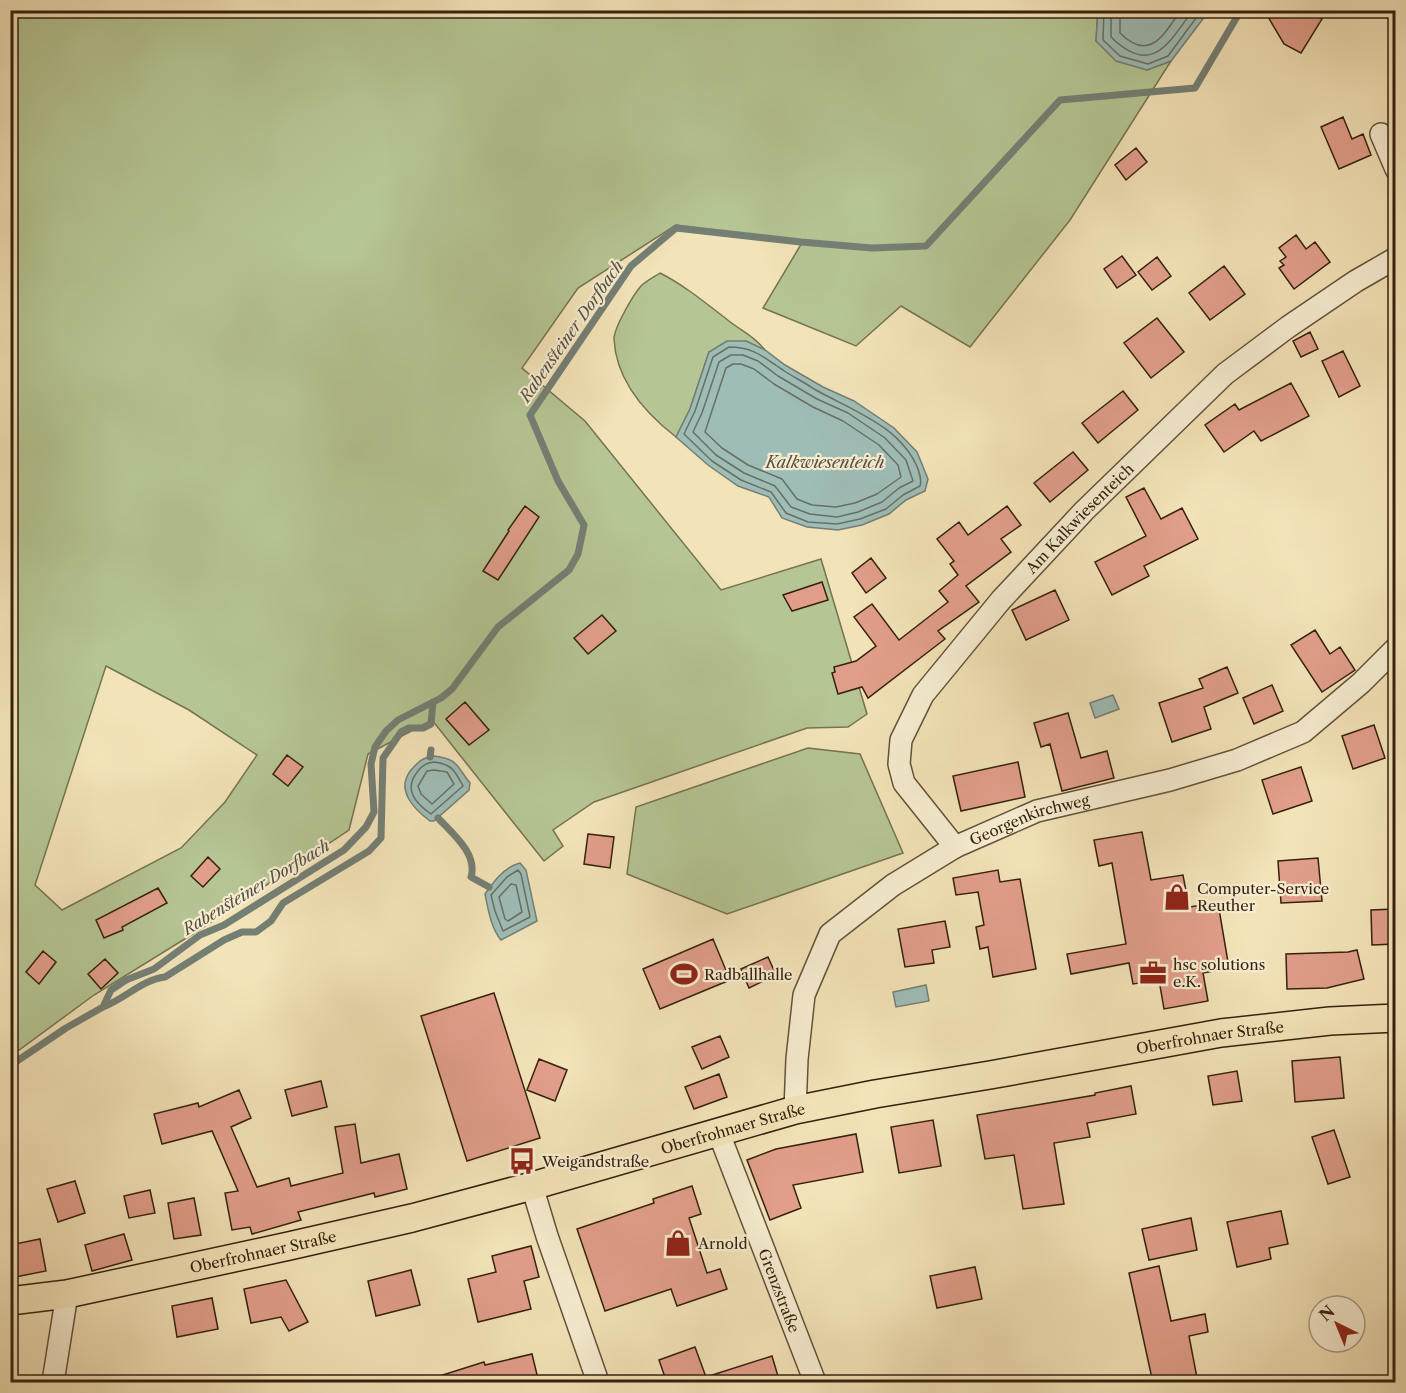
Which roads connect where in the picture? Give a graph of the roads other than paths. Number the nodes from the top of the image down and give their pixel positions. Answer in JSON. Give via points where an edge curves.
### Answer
{"nodes":[{"id":1,"x":1381,"y":134,"type":"dead end"},
{"id":2,"x":1395,"y":169,"type":"edge"},
{"id":3,"x":1395,"y":258,"type":"edge"},
{"id":4,"x":1395,"y":648,"type":"edge"},
{"id":5,"x":955,"y":847,"type":"junction"},
{"id":6,"x":1395,"y":1018,"type":"edge"},
{"id":7,"x":795,"y":1110,"type":"junction"},
{"id":8,"x":718,"y":1131,"type":"junction"},
{"id":9,"x":532,"y":1186,"type":"junction"},
{"id":10,"x":67,"y":1294,"type":"junction"},
{"id":11,"x":10,"y":1301,"type":"edge"},
{"id":12,"x":53,"y":1383,"type":"edge"},
{"id":13,"x":598,"y":1383,"type":"edge"},
{"id":14,"x":815,"y":1383,"type":"edge"}],
"edges":[{"from":1,"to":2,"type":"street"},
{"from":3,"to":5,"type":"street","name":"Am Kalkwiesenteich","via":[[1288,327],[1225,374],[1084,511],[1001,600],[923,695],[901,740],[899,764],[904,783]]},
{"from":4,"to":5,"type":"street","name":"Georgenkirchweg","via":[[1303,732],[1226,763],[1170,780],[1037,811]]},
{"from":5,"to":7,"type":"street","name":"Georgenkirchweg","via":[[893,885],[830,934],[804,995]]},
{"from":6,"to":7,"type":"main road","name":"Oberfrohnaer Straße","via":[[1221,1033]]},
{"from":7,"to":8,"type":"main road","name":"Oberfrohnaer Straße"},
{"from":8,"to":9,"type":"main road","name":"Oberfrohnaer Straße"},
{"from":8,"to":14,"type":"street","name":"Grenzstraße"},
{"from":9,"to":10,"type":"main road","name":"Oberfrohnaer Straße","via":[[412,1218]]},
{"from":9,"to":13,"type":"street"},
{"from":10,"to":11,"type":"main road","name":"Oberfrohnaer Straße"},
{"from":10,"to":12,"type":"street"}]}
